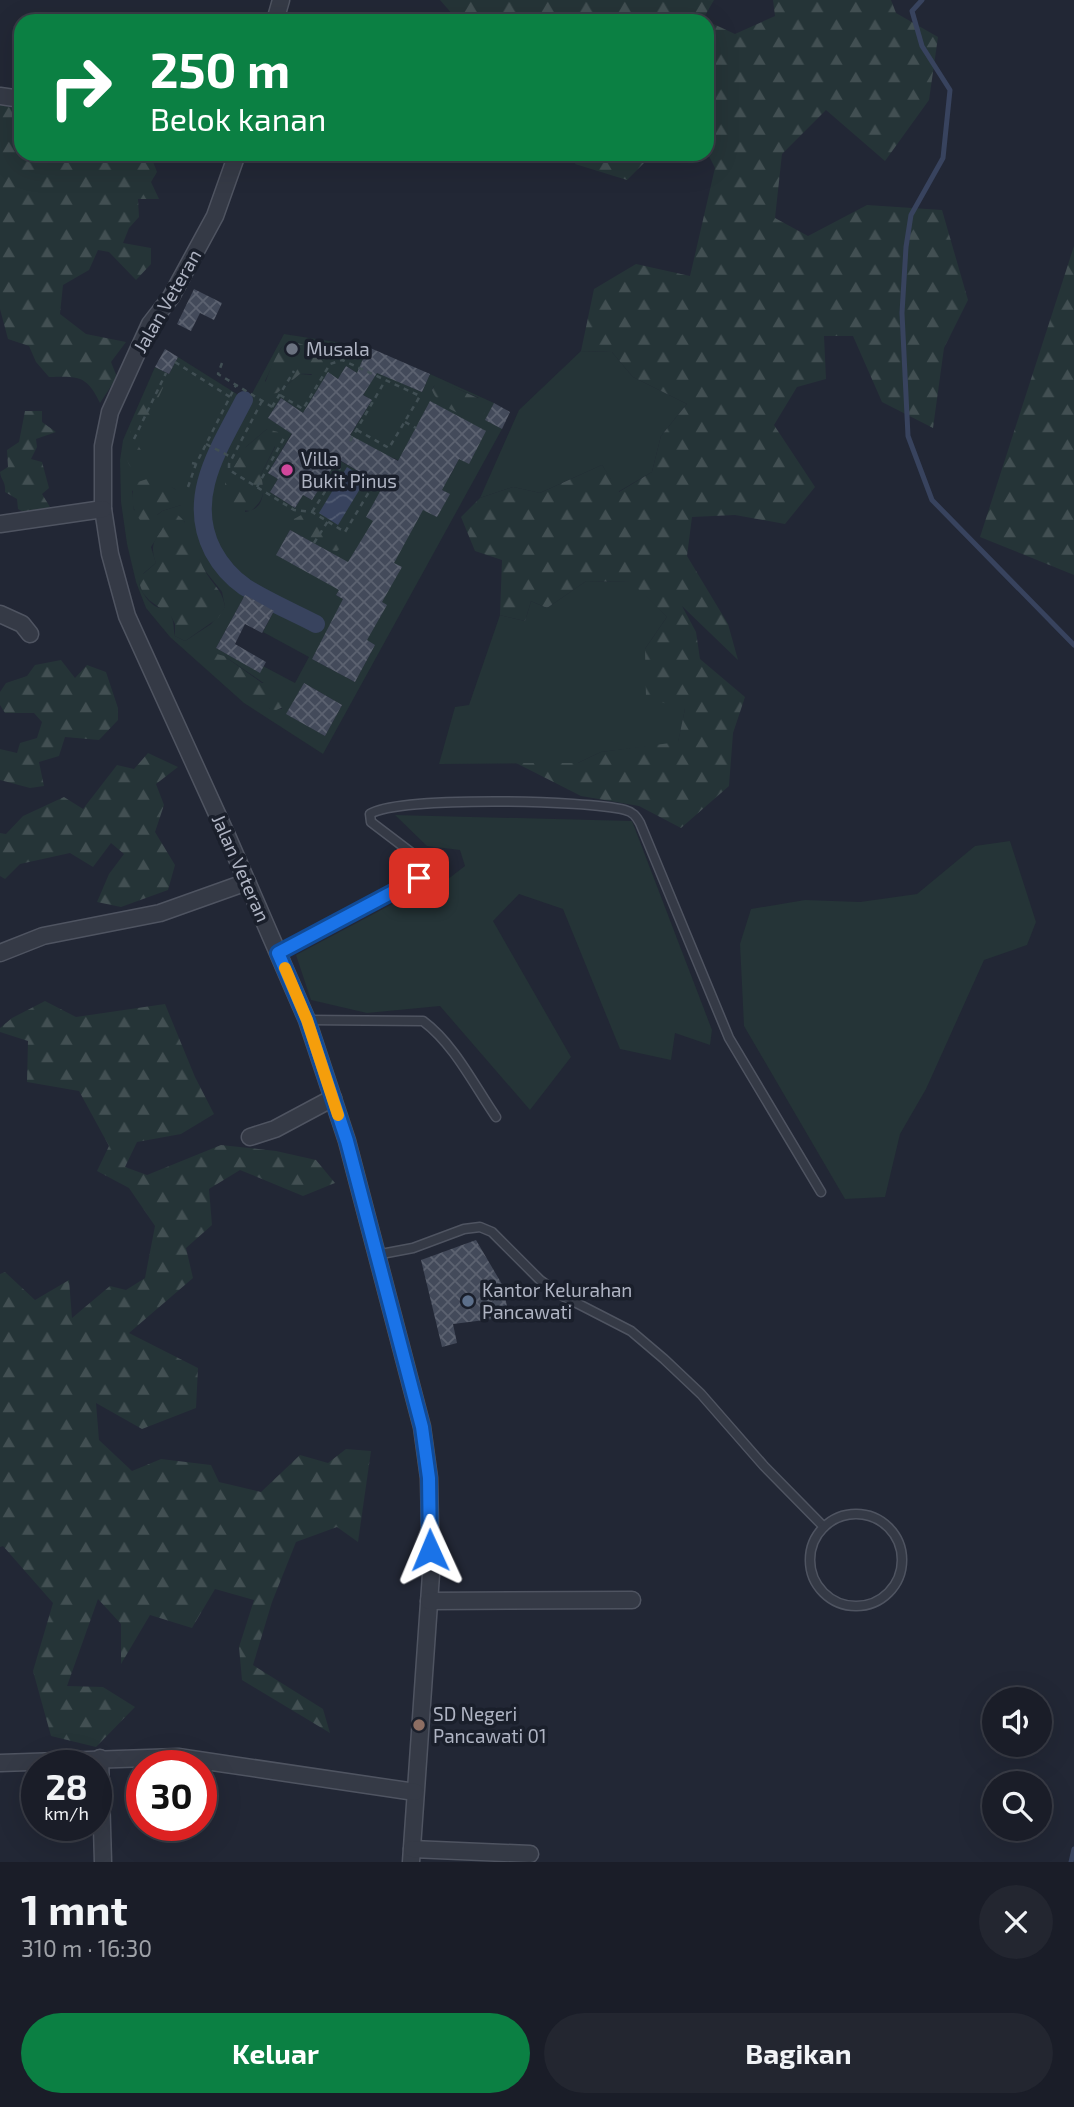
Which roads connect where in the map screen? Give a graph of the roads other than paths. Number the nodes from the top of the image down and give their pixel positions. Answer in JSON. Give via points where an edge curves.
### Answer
{"nodes":[{"id":1,"x":235,"y":161,"type":"edge"},
{"id":2,"x":103,"y":509,"type":"junction"},
{"id":3,"x":0,"y":524,"type":"edge"},
{"id":4,"x":0,"y":614,"type":"edge"},
{"id":5,"x":30,"y":634,"type":"dead end"},
{"id":6,"x":247,"y":882,"type":"junction"},
{"id":7,"x":0,"y":953,"type":"edge"},
{"id":8,"x":278,"y":953,"type":"junction"},
{"id":9,"x":307,"y":1020,"type":"junction"},
{"id":10,"x":333,"y":1098,"type":"junction"},
{"id":11,"x":496,"y":1117,"type":"dead end"},
{"id":12,"x":250,"y":1137,"type":"dead end"},
{"id":13,"x":821,"y":1192,"type":"dead end"},
{"id":14,"x":376,"y":1255,"type":"junction"},
{"id":15,"x":824,"y":1527,"type":"junction"},
{"id":16,"x":632,"y":1600,"type":"dead end"},
{"id":17,"x":429,"y":1601,"type":"junction"},
{"id":18,"x":112,"y":1758,"type":"edge"},
{"id":19,"x":21,"y":1762,"type":"edge"},
{"id":20,"x":0,"y":1763,"type":"edge"},
{"id":21,"x":415,"y":1792,"type":"junction"},
{"id":22,"x":102,"y":1841,"type":"edge"},
{"id":23,"x":530,"y":1854,"type":"dead end"},
{"id":24,"x":412,"y":1856,"type":"edge"},
{"id":25,"x":103,"y":1862,"type":"edge"}],
"edges":[{"from":1,"to":2,"type":"street","name":"Jalan Veteran","via":[[215,216],[171,297],[150,324],[110,412],[103,446]]},
{"from":2,"to":3,"type":"street"},
{"from":2,"to":6,"type":"street","name":"Jalan Veteran","via":[[127,616]]},
{"from":4,"to":5,"type":"street","via":[[22,624]]},
{"from":6,"to":7,"type":"street","via":[[160,913],[43,936]]},
{"from":6,"to":8,"type":"street","name":"Jalan Veteran"},
{"from":8,"to":9,"type":"street","name":"Jalan Veteran"},
{"from":8,"to":13,"type":"lane","via":[[419,878],[424,871],[421,860],[371,822],[370,814],[377,809],[412,804],[556,802],[625,810],[640,823],[729,1038]]},
{"from":9,"to":10,"type":"street","name":"Jalan Veteran"},
{"from":9,"to":11,"type":"lane","via":[[423,1021],[450,1048]]},
{"from":10,"to":12,"type":"street"},
{"from":10,"to":14,"type":"street","name":"Jalan Veteran"},
{"from":14,"to":15,"type":"lane","via":[[413,1248],[464,1229],[480,1227],[492,1232],[550,1288],[631,1331],[664,1359]]},
{"from":14,"to":17,"type":"street","name":"Jalan Veteran","via":[[422,1427],[429,1478]]},
{"from":15,"to":15,"type":"lane","via":[[815,1540],[811,1570],[827,1596],[841,1604],[871,1604],[895,1586],[901,1572],[899,1542],[879,1520],[850,1514]]},
{"from":16,"to":17,"type":"street"},
{"from":17,"to":21,"type":"street","name":"Jalan Veteran"},
{"from":18,"to":21,"type":"street","via":[[178,1757]]},
{"from":19,"to":20,"type":"street"},
{"from":21,"to":24,"type":"street","name":"Jalan Veteran"},
{"from":22,"to":25,"type":"street"},
{"from":23,"to":24,"type":"street"}]}
